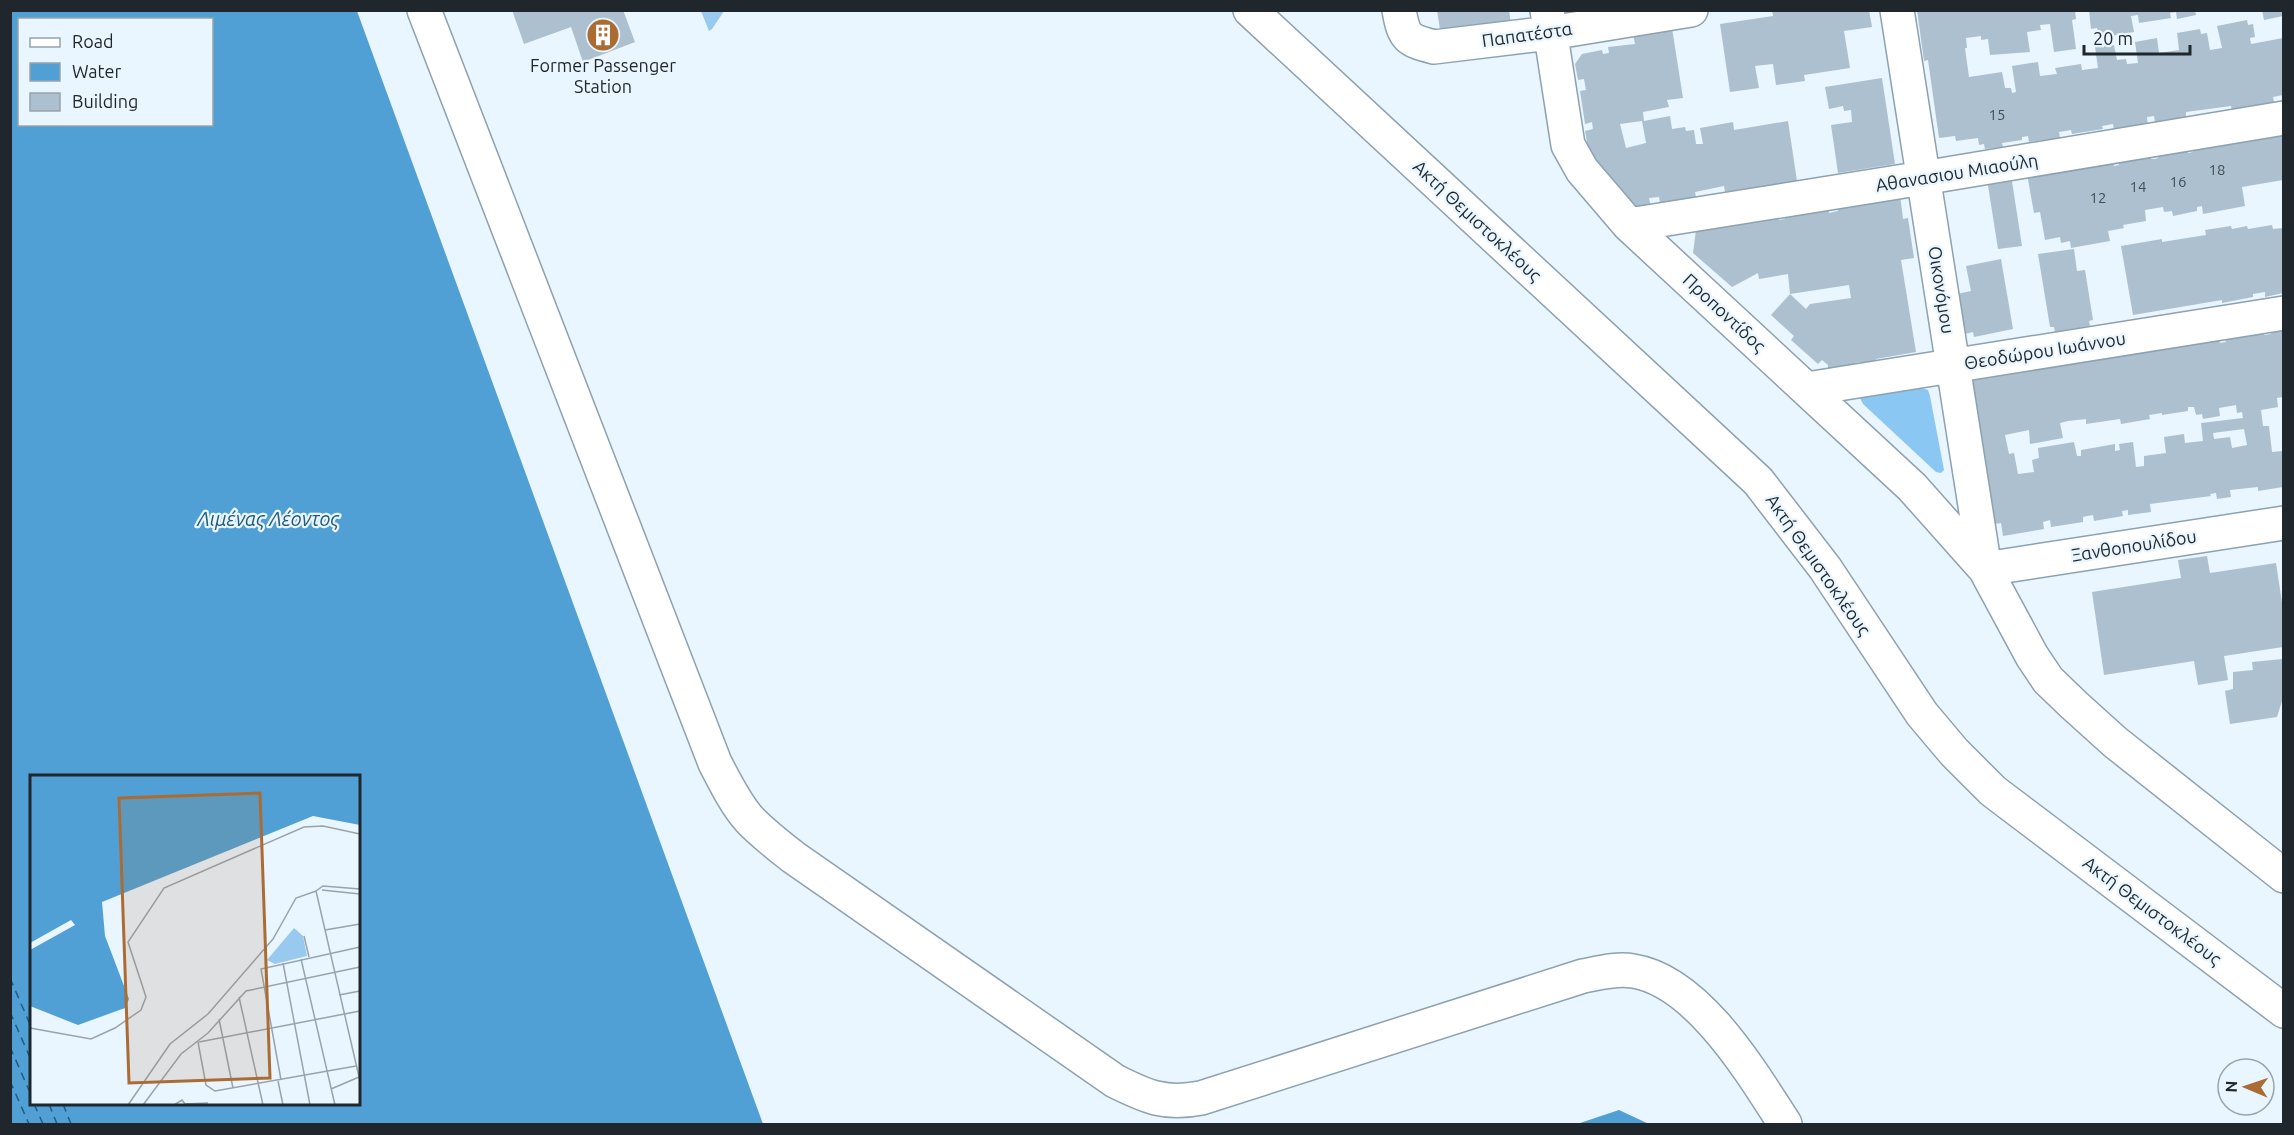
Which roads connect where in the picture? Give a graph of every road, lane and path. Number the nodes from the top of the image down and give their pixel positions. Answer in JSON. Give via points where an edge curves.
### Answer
{"nodes":[{"id":1,"x":424,"y":10,"type":"edge"},
{"id":2,"x":1250,"y":10,"type":"edge"},
{"id":3,"x":1691,"y":10,"type":"edge"},
{"id":4,"x":1897,"y":10,"type":"edge"},
{"id":5,"x":1401,"y":21,"type":"edge"},
{"id":6,"x":1549,"y":22,"type":"edge"},
{"id":7,"x":2283,"y":118,"type":"edge"},
{"id":8,"x":1923,"y":178,"type":"junction"},
{"id":9,"x":1629,"y":225,"type":"junction"},
{"id":10,"x":2283,"y":313,"type":"edge"},
{"id":11,"x":1953,"y":366,"type":"junction"},
{"id":12,"x":1807,"y":389,"type":"junction"},
{"id":13,"x":2283,"y":523,"type":"edge"},
{"id":14,"x":1985,"y":569,"type":"junction"},
{"id":15,"x":2283,"y":876,"type":"edge"},
{"id":16,"x":2283,"y":1011,"type":"edge"},
{"id":17,"x":1785,"y":1125,"type":"edge"}],
"edges":[{"from":1,"to":17,"type":"street","via":[[715,763],[732,796],[769,838],[1115,1081],[1159,1100],[1201,1098],[1583,976],[1633,970],[1673,986],[1707,1015]]},
{"from":2,"to":16,"type":"street","name":"Ακτή Θεμιστοκλέους","via":[[1758,481],[1824,568],[1922,714],[1993,790]]},
{"from":3,"to":6,"type":"street","name":"Παπατέστα"},
{"from":4,"to":8,"type":"street","name":"Οικονόμου"},
{"from":5,"to":6,"type":"street","name":"Παπατέστα","via":[[1416,42],[1434,47]]},
{"from":6,"to":9,"type":"street","name":"Προποντίδος","via":[[1568,145],[1582,170]]},
{"from":7,"to":8,"type":"street","name":"Αθανασιου Μιαούλη"},
{"from":8,"to":9,"type":"street","name":"Αθανασιου Μιαούλη"},
{"from":8,"to":11,"type":"street","name":"Οικονόμου"},
{"from":9,"to":12,"type":"street","name":"Προποντίδος"},
{"from":10,"to":11,"type":"street","name":"Θεοδώρου Ιωάννου"},
{"from":11,"to":12,"type":"street","name":"Θεοδώρου Ιωάννου"},
{"from":11,"to":14,"type":"street","name":"Οικονόμου"},
{"from":12,"to":14,"type":"street","name":"Προποντίδος","via":[[1912,487]]},
{"from":13,"to":14,"type":"street","name":"Ξανθοπουλίδου"},
{"from":14,"to":15,"type":"street","via":[[2048,680],[2115,741]]}]}
